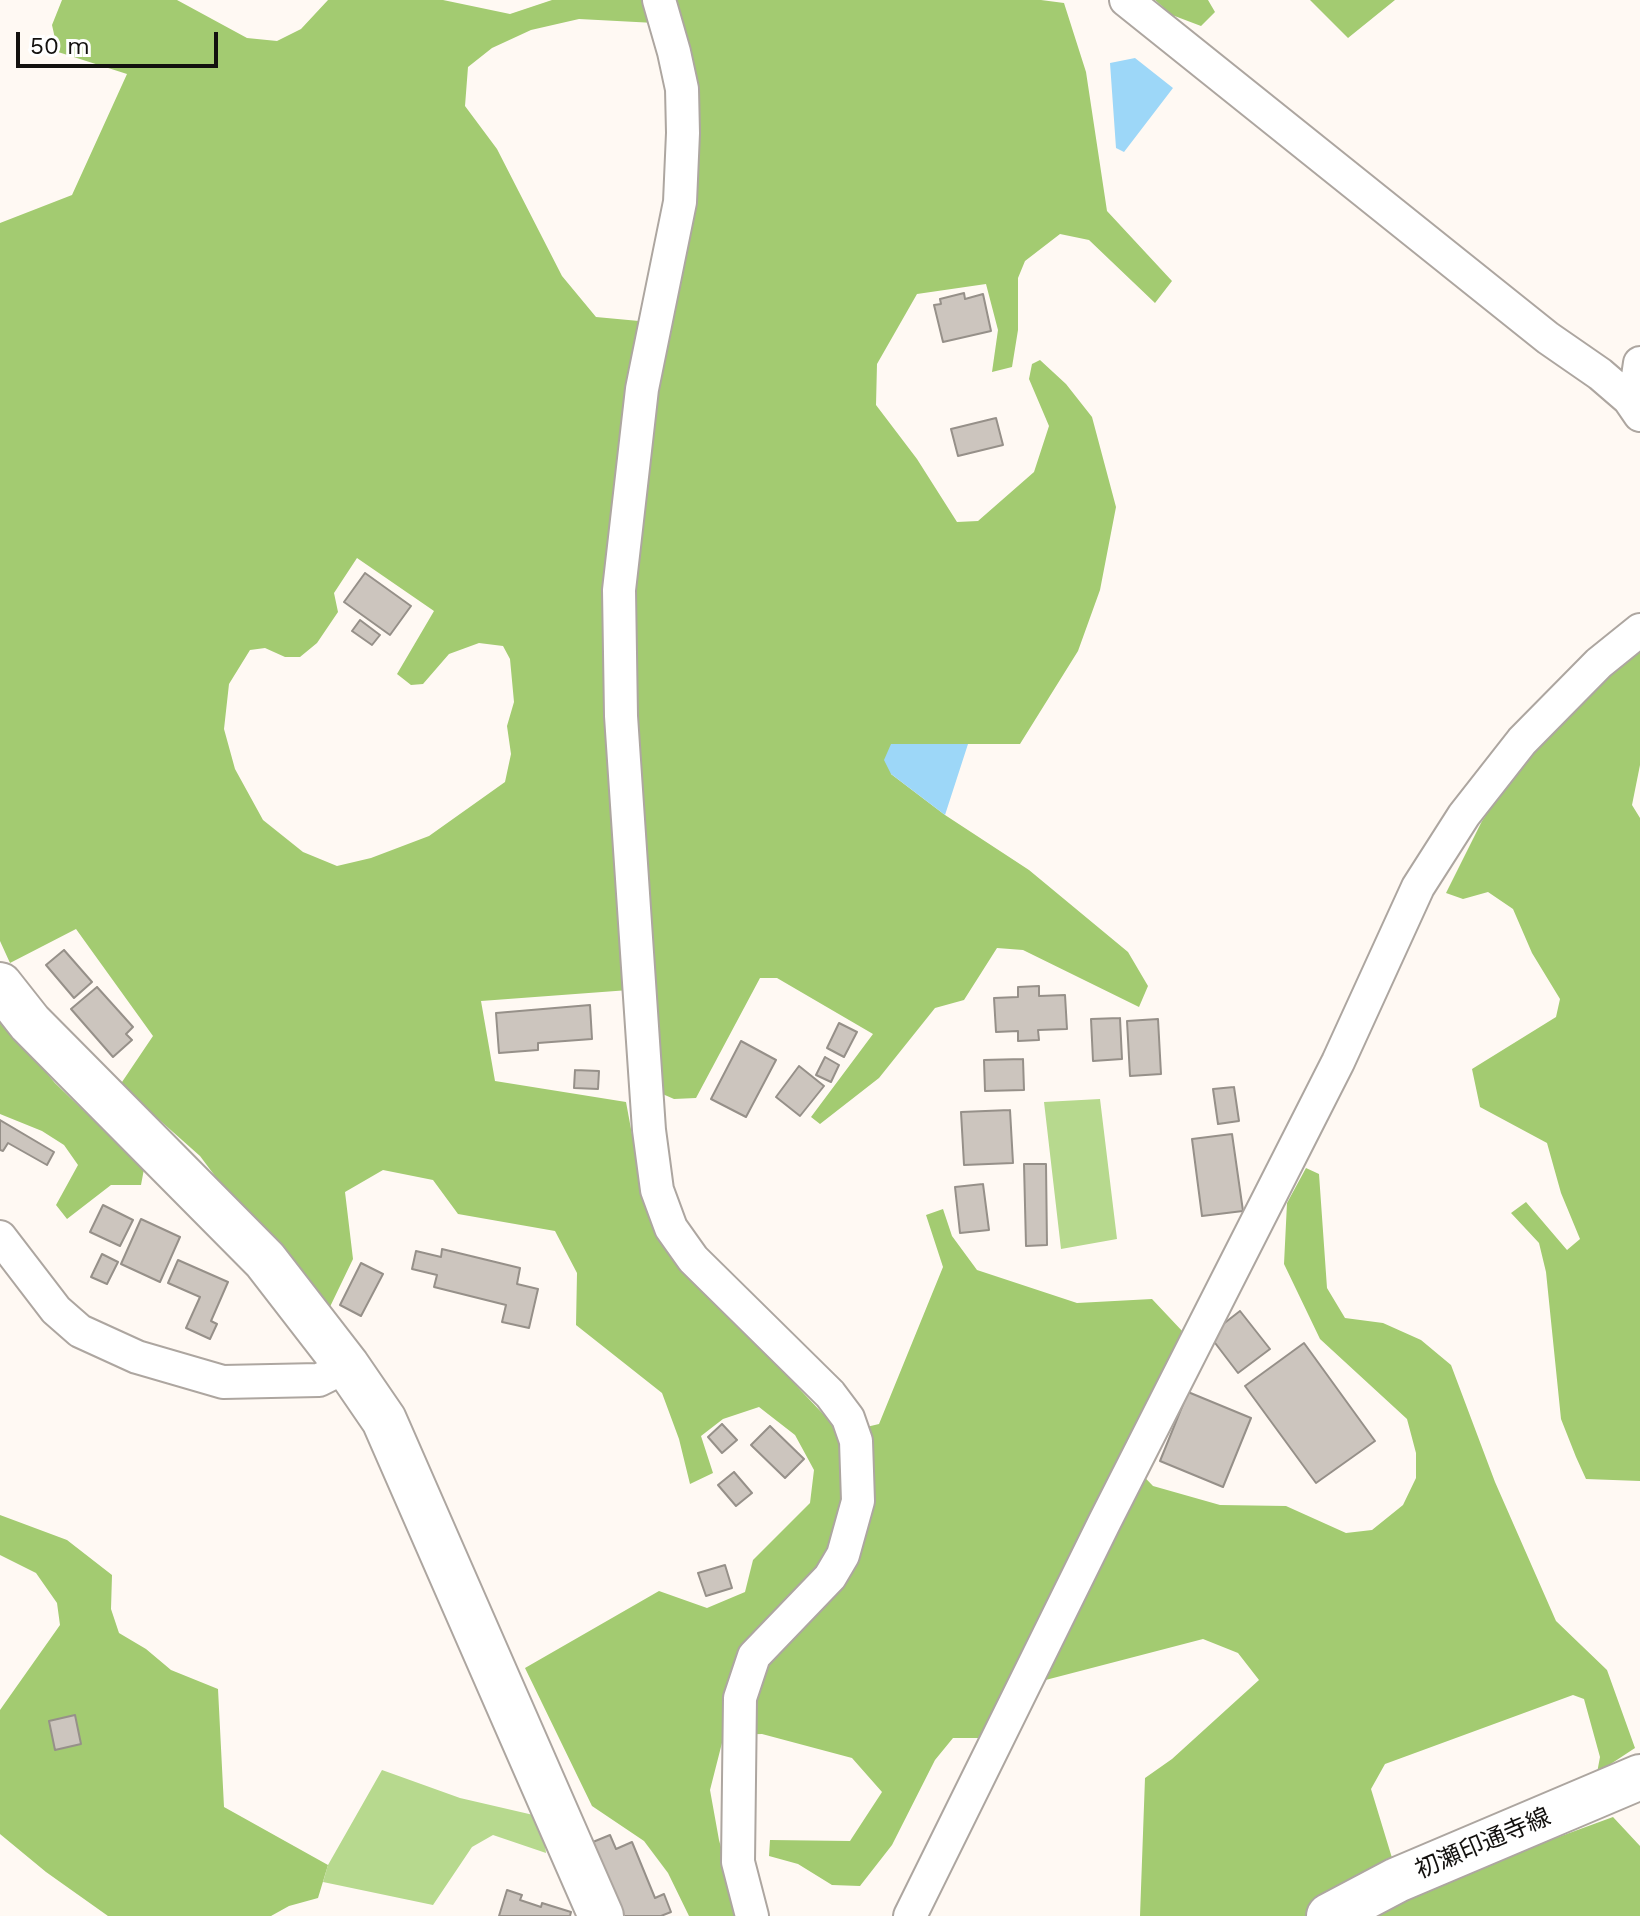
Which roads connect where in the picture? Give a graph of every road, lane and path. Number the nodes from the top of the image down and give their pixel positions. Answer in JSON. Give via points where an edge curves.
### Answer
{"nodes":[{"id":1,"x":659,"y":0,"type":"edge"},
{"id":2,"x":1126,"y":0,"type":"edge"},
{"id":3,"x":1640,"y":363,"type":"edge"},
{"id":4,"x":1634,"y":407,"type":"edge"},
{"id":5,"x":1640,"y":630,"type":"edge"},
{"id":6,"x":0,"y":985,"type":"edge"},
{"id":7,"x":0,"y":1237,"type":"edge"},
{"id":8,"x":347,"y":1366,"type":"junction"},
{"id":9,"x":1640,"y":1777,"type":"edge"},
{"id":10,"x":601,"y":1916,"type":"edge"},
{"id":11,"x":752,"y":1916,"type":"edge"},
{"id":12,"x":910,"y":1916,"type":"edge"},
{"id":13,"x":1329,"y":1916,"type":"edge"}],
"edges":[{"from":1,"to":11,"type":"street","via":[[682,89],[680,202],[642,389],[619,590],[621,716],[657,1190],[671,1228],[693,1259],[830,1394],[848,1418],[856,1441],[858,1501],[843,1555],[830,1577],[754,1656],[740,1698],[738,1862]]},
{"from":2,"to":4,"type":"street"},
{"from":3,"to":4,"type":"street"},
{"from":5,"to":12,"type":"street","via":[[1599,663],[1522,741],[1464,815],[1418,887],[1338,1062]]},
{"from":6,"to":8,"type":"street","via":[[30,1023],[265,1260]]},
{"from":7,"to":8,"type":"street","via":[[56,1310],[80,1331],[137,1357],[223,1382],[319,1380]]},
{"from":8,"to":10,"type":"street","via":[[384,1420]]},
{"from":9,"to":13,"type":"street","name":"初瀬印通寺線","via":[[1397,1880]]}]}
